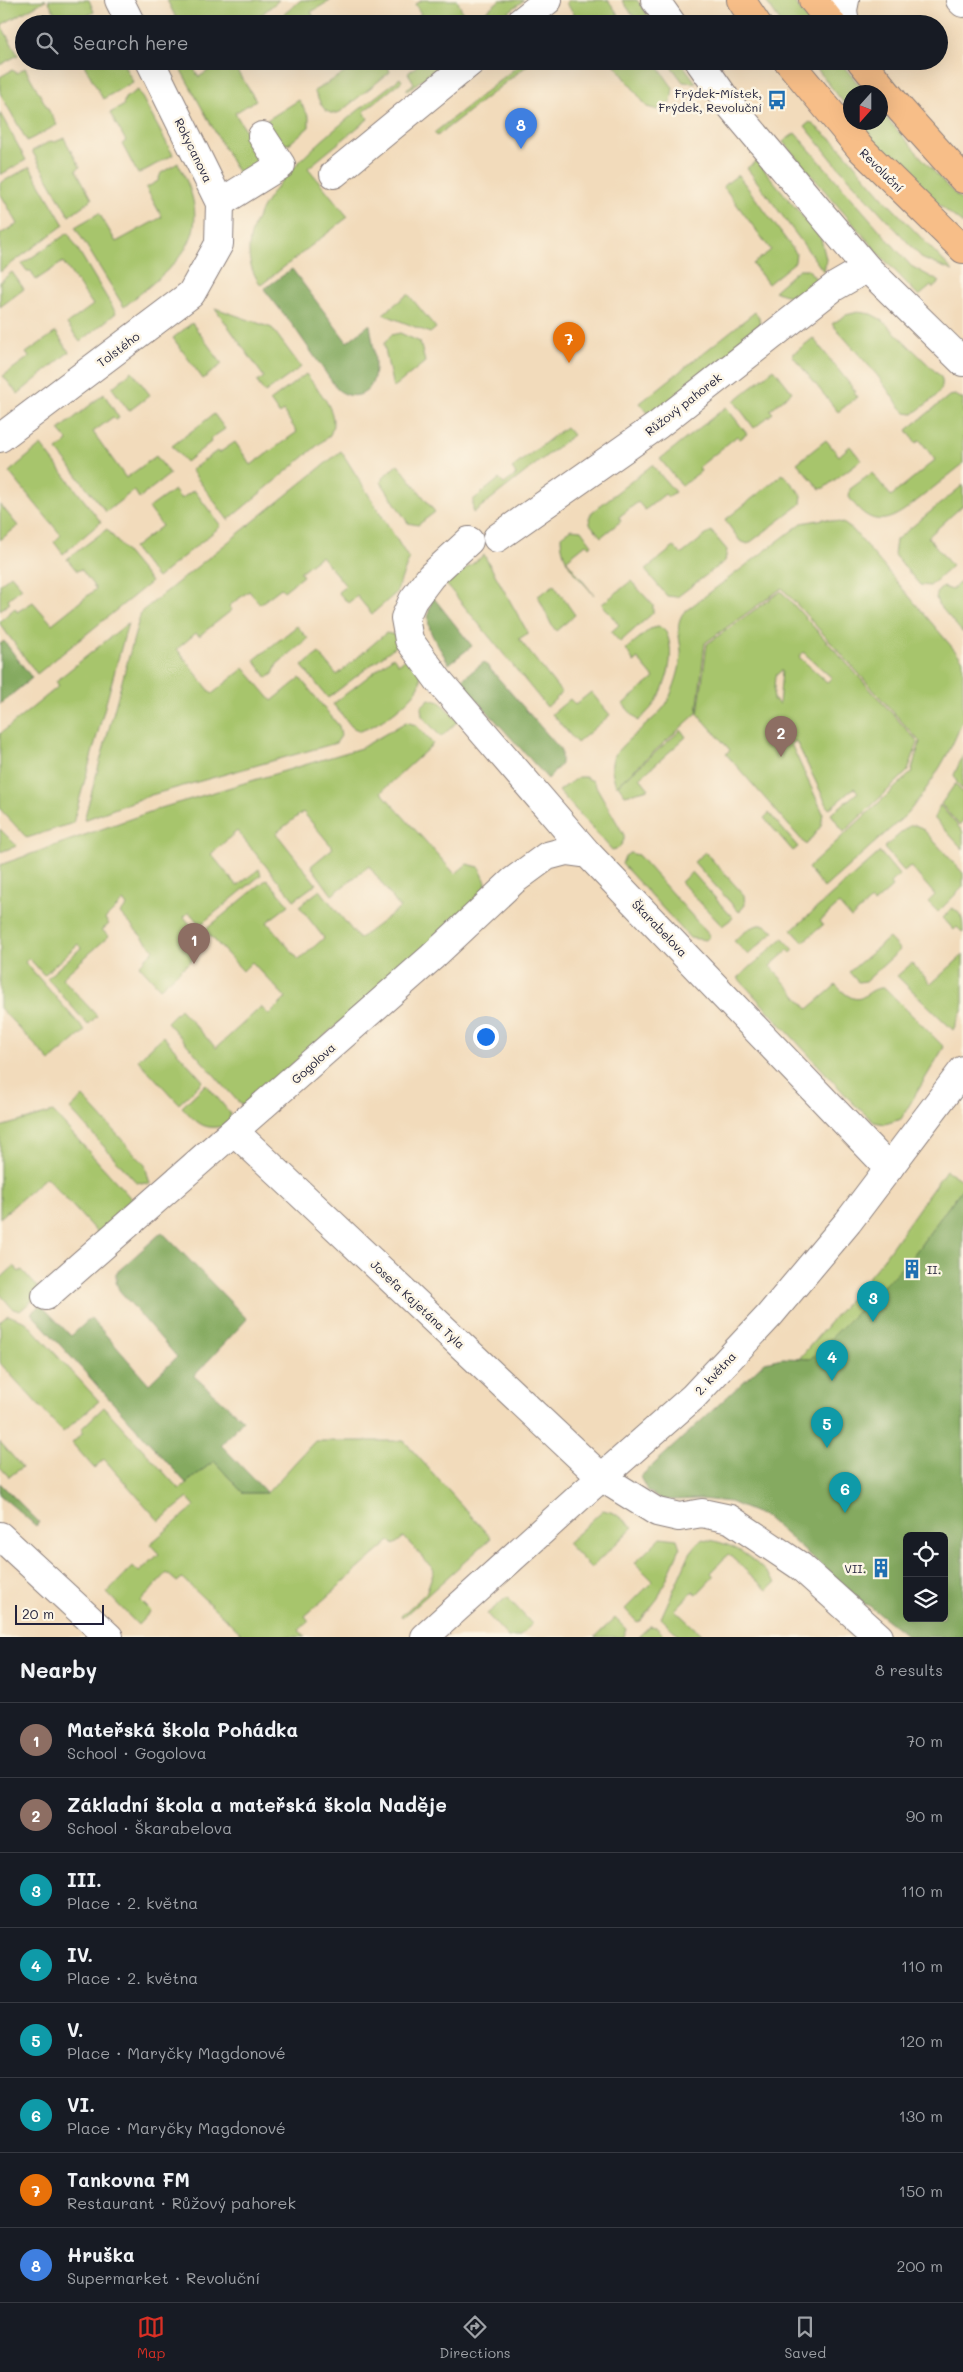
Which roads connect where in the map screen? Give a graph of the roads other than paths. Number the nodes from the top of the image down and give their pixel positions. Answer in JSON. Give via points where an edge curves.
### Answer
{"nodes":[{"id":1,"x":119,"y":0,"type":"edge"},
{"id":2,"x":548,"y":0,"type":"edge"},
{"id":3,"x":655,"y":0,"type":"edge"},
{"id":4,"x":742,"y":0,"type":"edge"},
{"id":5,"x":813,"y":0,"type":"edge"},
{"id":6,"x":845,"y":0,"type":"edge"},
{"id":7,"x":960,"y":0,"type":"edge"},
{"id":8,"x":963,"y":3,"type":"edge"},
{"id":9,"x":126,"y":15,"type":"edge"},
{"id":10,"x":529,"y":15,"type":"edge"},
{"id":11,"x":666,"y":15,"type":"edge"},
{"id":12,"x":751,"y":15,"type":"edge"},
{"id":13,"x":825,"y":15,"type":"edge"},
{"id":14,"x":844,"y":15,"type":"edge"},
{"id":15,"x":154,"y":70,"type":"edge"},
{"id":16,"x":461,"y":70,"type":"edge"},
{"id":17,"x":705,"y":70,"type":"edge"},
{"id":18,"x":795,"y":70,"type":"edge"},
{"id":19,"x":868,"y":70,"type":"edge"},
{"id":20,"x":262,"y":136,"type":"dead end"},
{"id":21,"x":334,"y":174,"type":"dead end"},
{"id":22,"x":963,"y":179,"type":"edge"},
{"id":23,"x":220,"y":203,"type":"junction"},
{"id":24,"x":219,"y":244,"type":"joint"},
{"id":25,"x":963,"y":249,"type":"edge"},
{"id":26,"x":867,"y":268,"type":"junction"},
{"id":27,"x":963,"y":362,"type":"edge"},
{"id":28,"x":0,"y":438,"type":"edge"},
{"id":29,"x":497,"y":538,"type":"dead end"},
{"id":30,"x":469,"y":541,"type":"dead end"},
{"id":31,"x":588,"y":854,"type":"junction"},
{"id":32,"x":963,"y":1070,"type":"edge"},
{"id":33,"x":235,"y":1132,"type":"junction"},
{"id":34,"x":889,"y":1168,"type":"junction"},
{"id":35,"x":46,"y":1296,"type":"dead end"},
{"id":36,"x":601,"y":1477,"type":"junction"},
{"id":37,"x":0,"y":1536,"type":"edge"},
{"id":38,"x":109,"y":1637,"type":"edge"},
{"id":39,"x":425,"y":1637,"type":"edge"},
{"id":40,"x":879,"y":1637,"type":"edge"}],
"edges":[{"from":1,"to":9,"type":"street"},
{"from":2,"to":10,"type":"street"},
{"from":3,"to":11,"type":"street"},
{"from":4,"to":12,"type":"main road"},
{"from":5,"to":13,"type":"main road"},
{"from":6,"to":14,"type":"street"},
{"from":7,"to":8,"type":"street"},
{"from":15,"to":23,"type":"street","name":"Rokycanova"},
{"from":16,"to":21,"type":"street"},
{"from":17,"to":26,"type":"street","via":[[730,105]]},
{"from":18,"to":25,"type":"main road","name":"Revoluční","via":[[860,148]]},
{"from":19,"to":22,"type":"main road"},
{"from":20,"to":23,"type":"street","via":[[281,165]]},
{"from":23,"to":24,"type":"street","name":"Rokycanova"},
{"from":24,"to":28,"type":"street","name":"Tolstého","via":[[191,294]]},
{"from":26,"to":27,"type":"street"},
{"from":26,"to":29,"type":"street","name":"Růžový pahorek","via":[[834,287],[658,425]]},
{"from":30,"to":31,"type":"street","name":"Škarabelova","via":[[431,576],[413,600],[405,618],[410,640],[439,681]]},
{"from":31,"to":33,"type":"street","name":"Gogolova","via":[[566,851],[547,856],[513,881]]},
{"from":31,"to":34,"type":"street","name":"Škarabelova"},
{"from":32,"to":34,"type":"street","name":"2. května"},
{"from":33,"to":35,"type":"street","name":"Gogolova"},
{"from":33,"to":36,"type":"street","name":"Josefa Kajetána Tyla"},
{"from":34,"to":36,"type":"street","name":"2. května","via":[[769,1316],[693,1397]]},
{"from":36,"to":39,"type":"street","name":"2. května"},
{"from":36,"to":40,"type":"street","name":"Josefa Kajetána Tyla","via":[[658,1512],[679,1517],[702,1513],[730,1519],[800,1566]]},
{"from":37,"to":38,"type":"street"}]}
